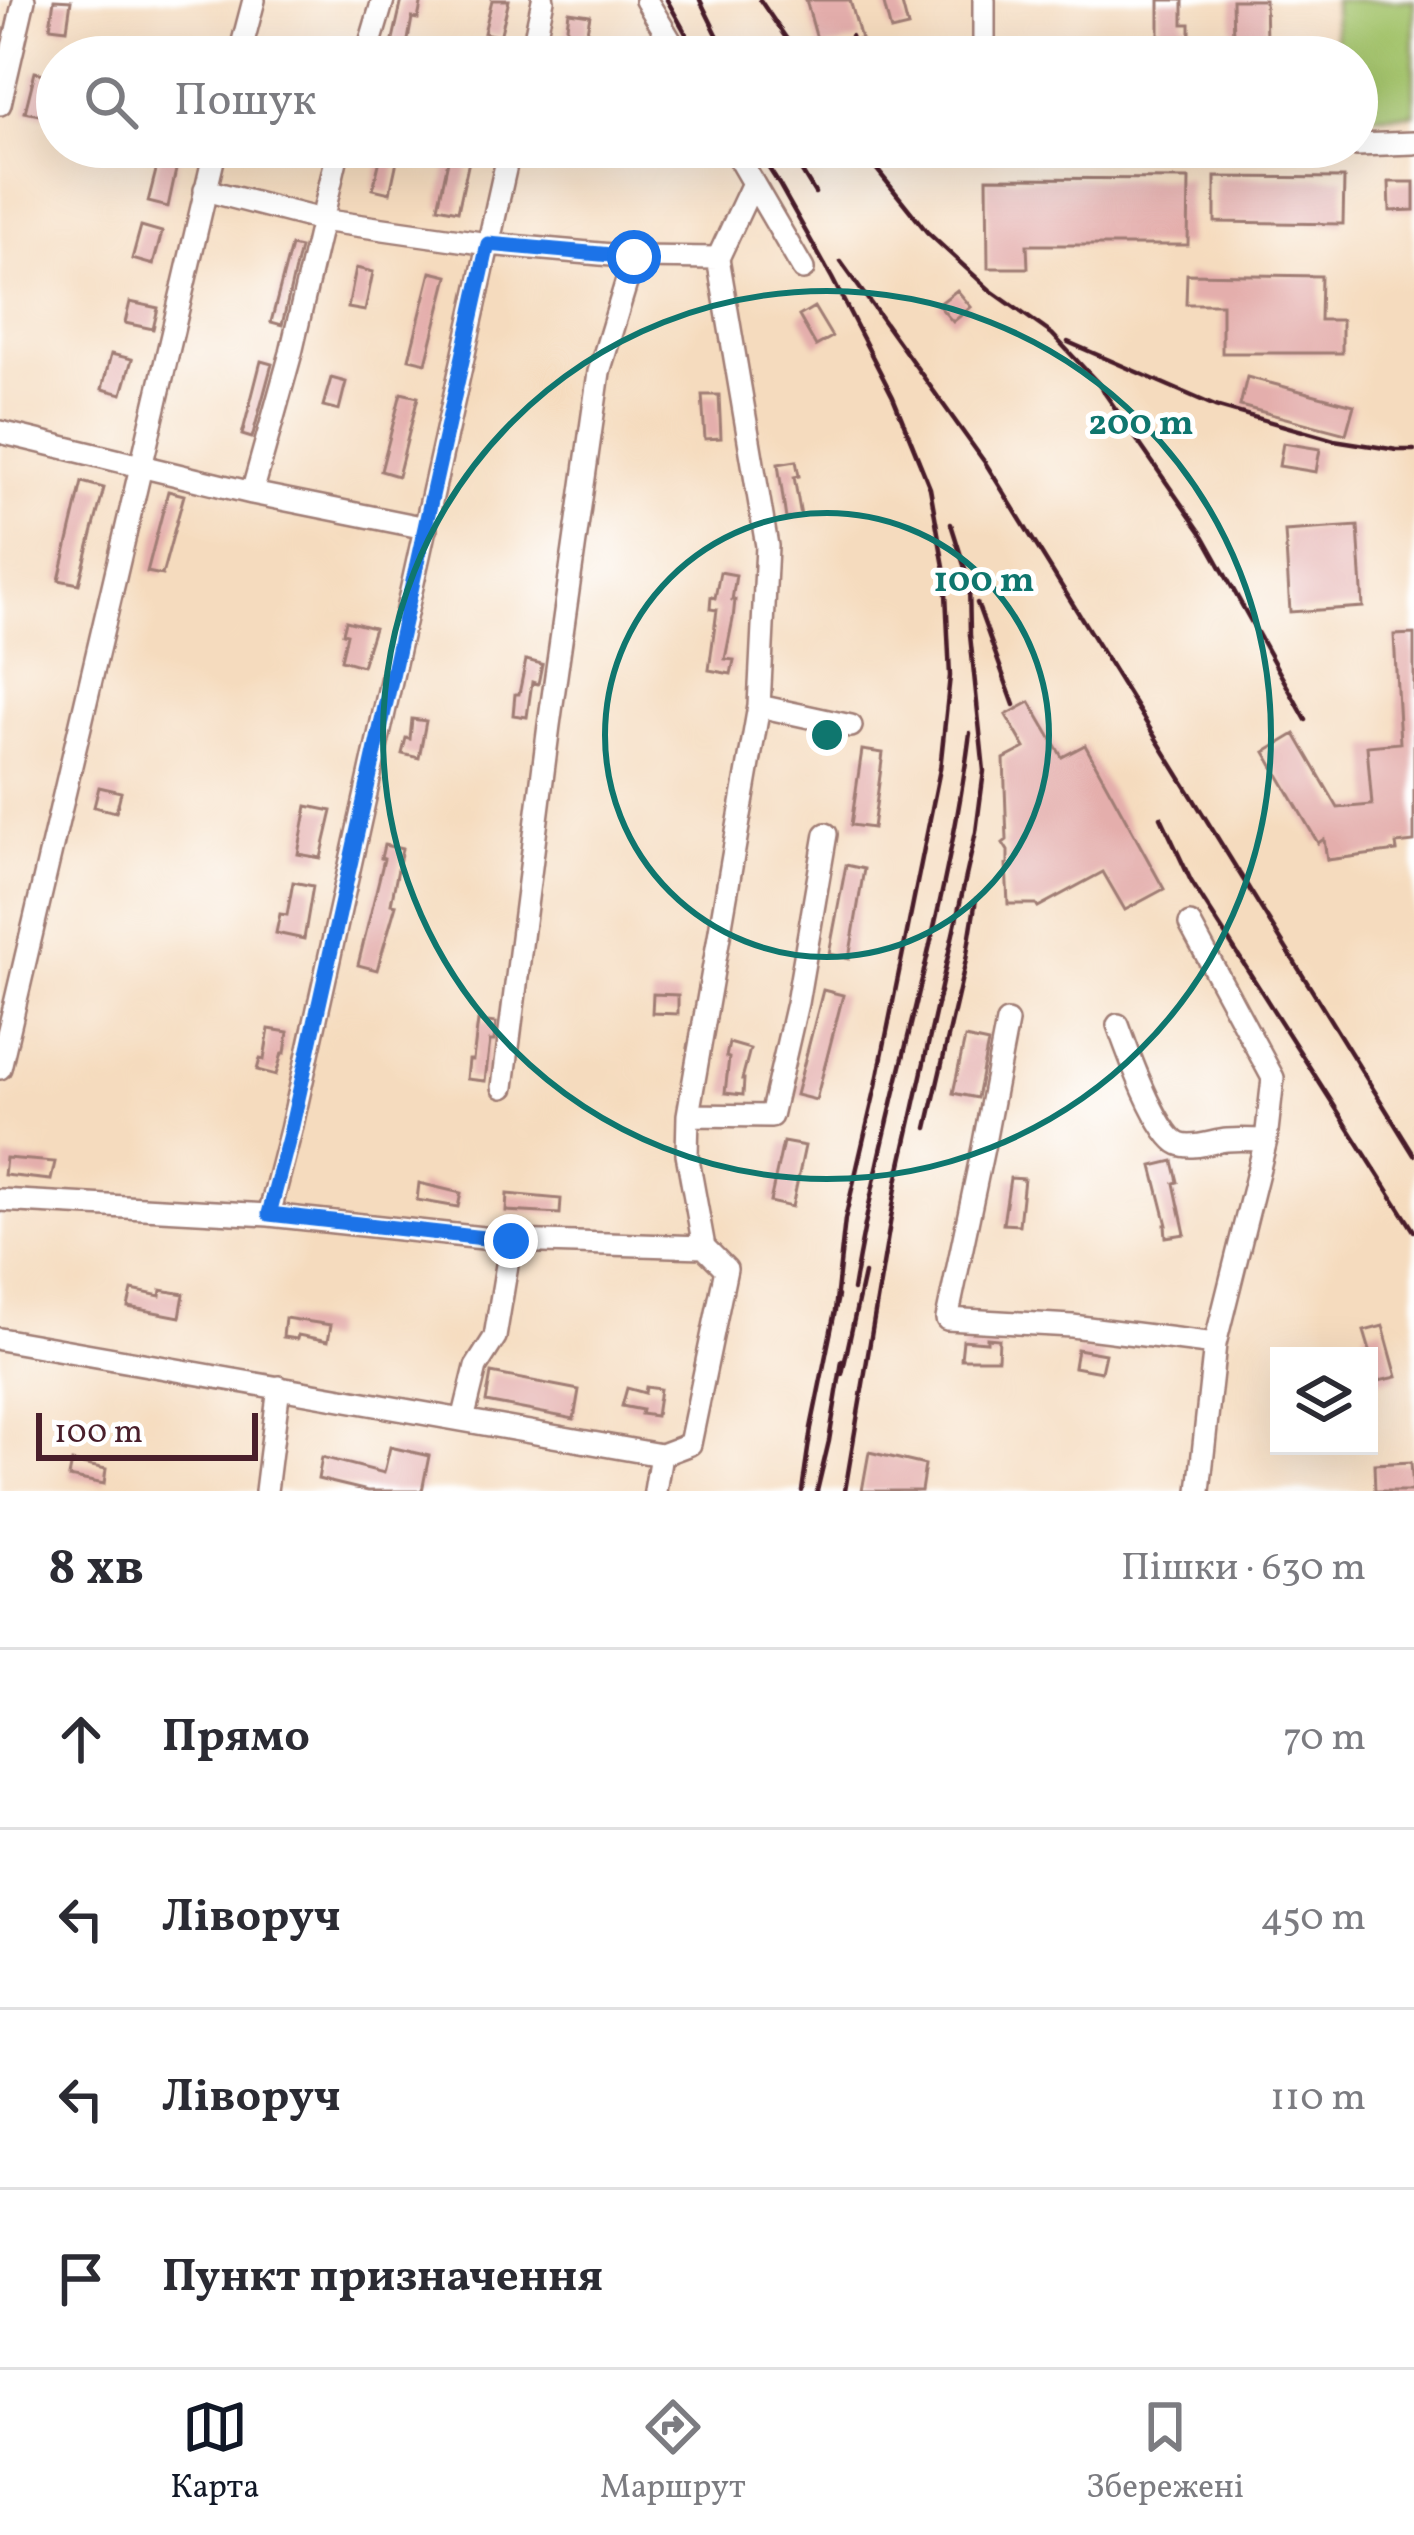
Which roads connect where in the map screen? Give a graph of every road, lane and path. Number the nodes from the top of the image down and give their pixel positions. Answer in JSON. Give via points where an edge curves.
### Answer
{"nodes":[{"id":1,"x":24,"y":0,"type":"edge"},
{"id":2,"x":254,"y":0,"type":"edge"},
{"id":3,"x":383,"y":0,"type":"edge"},
{"id":4,"x":544,"y":0,"type":"edge"},
{"id":5,"x":646,"y":0,"type":"edge"},
{"id":6,"x":984,"y":0,"type":"edge"},
{"id":7,"x":245,"y":36,"type":"edge"},
{"id":8,"x":372,"y":36,"type":"edge"},
{"id":9,"x":535,"y":36,"type":"edge"},
{"id":10,"x":667,"y":36,"type":"edge"},
{"id":11,"x":984,"y":36,"type":"edge"},
{"id":12,"x":0,"y":104,"type":"edge"},
{"id":13,"x":1414,"y":143,"type":"edge"},
{"id":14,"x":1378,"y":144,"type":"edge"},
{"id":15,"x":211,"y":168,"type":"edge"},
{"id":16,"x":334,"y":168,"type":"edge"},
{"id":17,"x":505,"y":168,"type":"edge"},
{"id":18,"x":744,"y":168,"type":"edge"},
{"id":19,"x":753,"y":183,"type":"junction"},
{"id":20,"x":206,"y":190,"type":"junction"},
{"id":21,"x":321,"y":220,"type":"junction"},
{"id":22,"x":488,"y":244,"type":"junction"},
{"id":23,"x":634,"y":257,"type":"junction"},
{"id":24,"x":718,"y":257,"type":"junction"},
{"id":25,"x":803,"y":268,"type":"dead end"},
{"id":26,"x":0,"y":432,"type":"edge"},
{"id":27,"x":140,"y":467,"type":"junction"},
{"id":28,"x":252,"y":493,"type":"junction"},
{"id":29,"x":426,"y":527,"type":"junction"},
{"id":30,"x":759,"y":706,"type":"junction"},
{"id":31,"x":851,"y":726,"type":"dead end"},
{"id":32,"x":826,"y":833,"type":"dead end"},
{"id":33,"x":1190,"y":924,"type":"dead end"},
{"id":34,"x":1007,"y":1022,"type":"dead end"},
{"id":35,"x":1118,"y":1025,"type":"dead end"},
{"id":36,"x":0,"y":1068,"type":"edge"},
{"id":37,"x":503,"y":1087,"type":"dead end"},
{"id":38,"x":688,"y":1114,"type":"junction"},
{"id":39,"x":1266,"y":1140,"type":"junction"},
{"id":40,"x":0,"y":1200,"type":"edge"},
{"id":41,"x":269,"y":1214,"type":"junction"},
{"id":42,"x":511,"y":1241,"type":"junction"},
{"id":43,"x":704,"y":1246,"type":"junction"},
{"id":44,"x":0,"y":1340,"type":"edge"},
{"id":45,"x":1215,"y":1344,"type":"junction"},
{"id":46,"x":279,"y":1387,"type":"junction"},
{"id":47,"x":464,"y":1420,"type":"junction"},
{"id":48,"x":661,"y":1455,"type":"junction"},
{"id":49,"x":266,"y":1491,"type":"edge"},
{"id":50,"x":656,"y":1491,"type":"edge"},
{"id":51,"x":1199,"y":1491,"type":"edge"}],
"edges":[{"from":1,"to":12,"type":"street"},
{"from":2,"to":7,"type":"street"},
{"from":3,"to":8,"type":"street"},
{"from":4,"to":9,"type":"street"},
{"from":5,"to":10,"type":"street"},
{"from":6,"to":11,"type":"street"},
{"from":13,"to":14,"type":"street"},
{"from":15,"to":20,"type":"street"},
{"from":16,"to":21,"type":"street"},
{"from":17,"to":22,"type":"street"},
{"from":18,"to":19,"type":"street"},
{"from":19,"to":24,"type":"street"},
{"from":19,"to":25,"type":"street"},
{"from":20,"to":21,"type":"street"},
{"from":20,"to":27,"type":"street"},
{"from":21,"to":22,"type":"street"},
{"from":21,"to":28,"type":"street"},
{"from":22,"to":23,"type":"street"},
{"from":22,"to":29,"type":"street"},
{"from":23,"to":24,"type":"street"},
{"from":23,"to":37,"type":"street","via":[[599,372]]},
{"from":24,"to":30,"type":"street","via":[[767,545]]},
{"from":26,"to":27,"type":"street"},
{"from":27,"to":28,"type":"street"},
{"from":27,"to":36,"type":"street"},
{"from":28,"to":29,"type":"street"},
{"from":29,"to":41,"type":"street"},
{"from":30,"to":31,"type":"street"},
{"from":30,"to":38,"type":"street"},
{"from":32,"to":38,"type":"street","via":[[771,1116]]},
{"from":33,"to":39,"type":"street","via":[[1273,1078]]},
{"from":34,"to":45,"type":"street","via":[[947,1319]]},
{"from":35,"to":39,"type":"street","via":[[1176,1142]]},
{"from":38,"to":43,"type":"street"},
{"from":39,"to":45,"type":"street"},
{"from":40,"to":41,"type":"street"},
{"from":41,"to":42,"type":"street"},
{"from":42,"to":43,"type":"street"},
{"from":42,"to":47,"type":"street","via":[[495,1337],[476,1367]]},
{"from":43,"to":48,"type":"street","via":[[726,1269],[690,1444]]},
{"from":44,"to":46,"type":"street"},
{"from":45,"to":51,"type":"street"},
{"from":46,"to":47,"type":"street"},
{"from":46,"to":49,"type":"street"},
{"from":47,"to":48,"type":"street"},
{"from":48,"to":50,"type":"street"}]}
